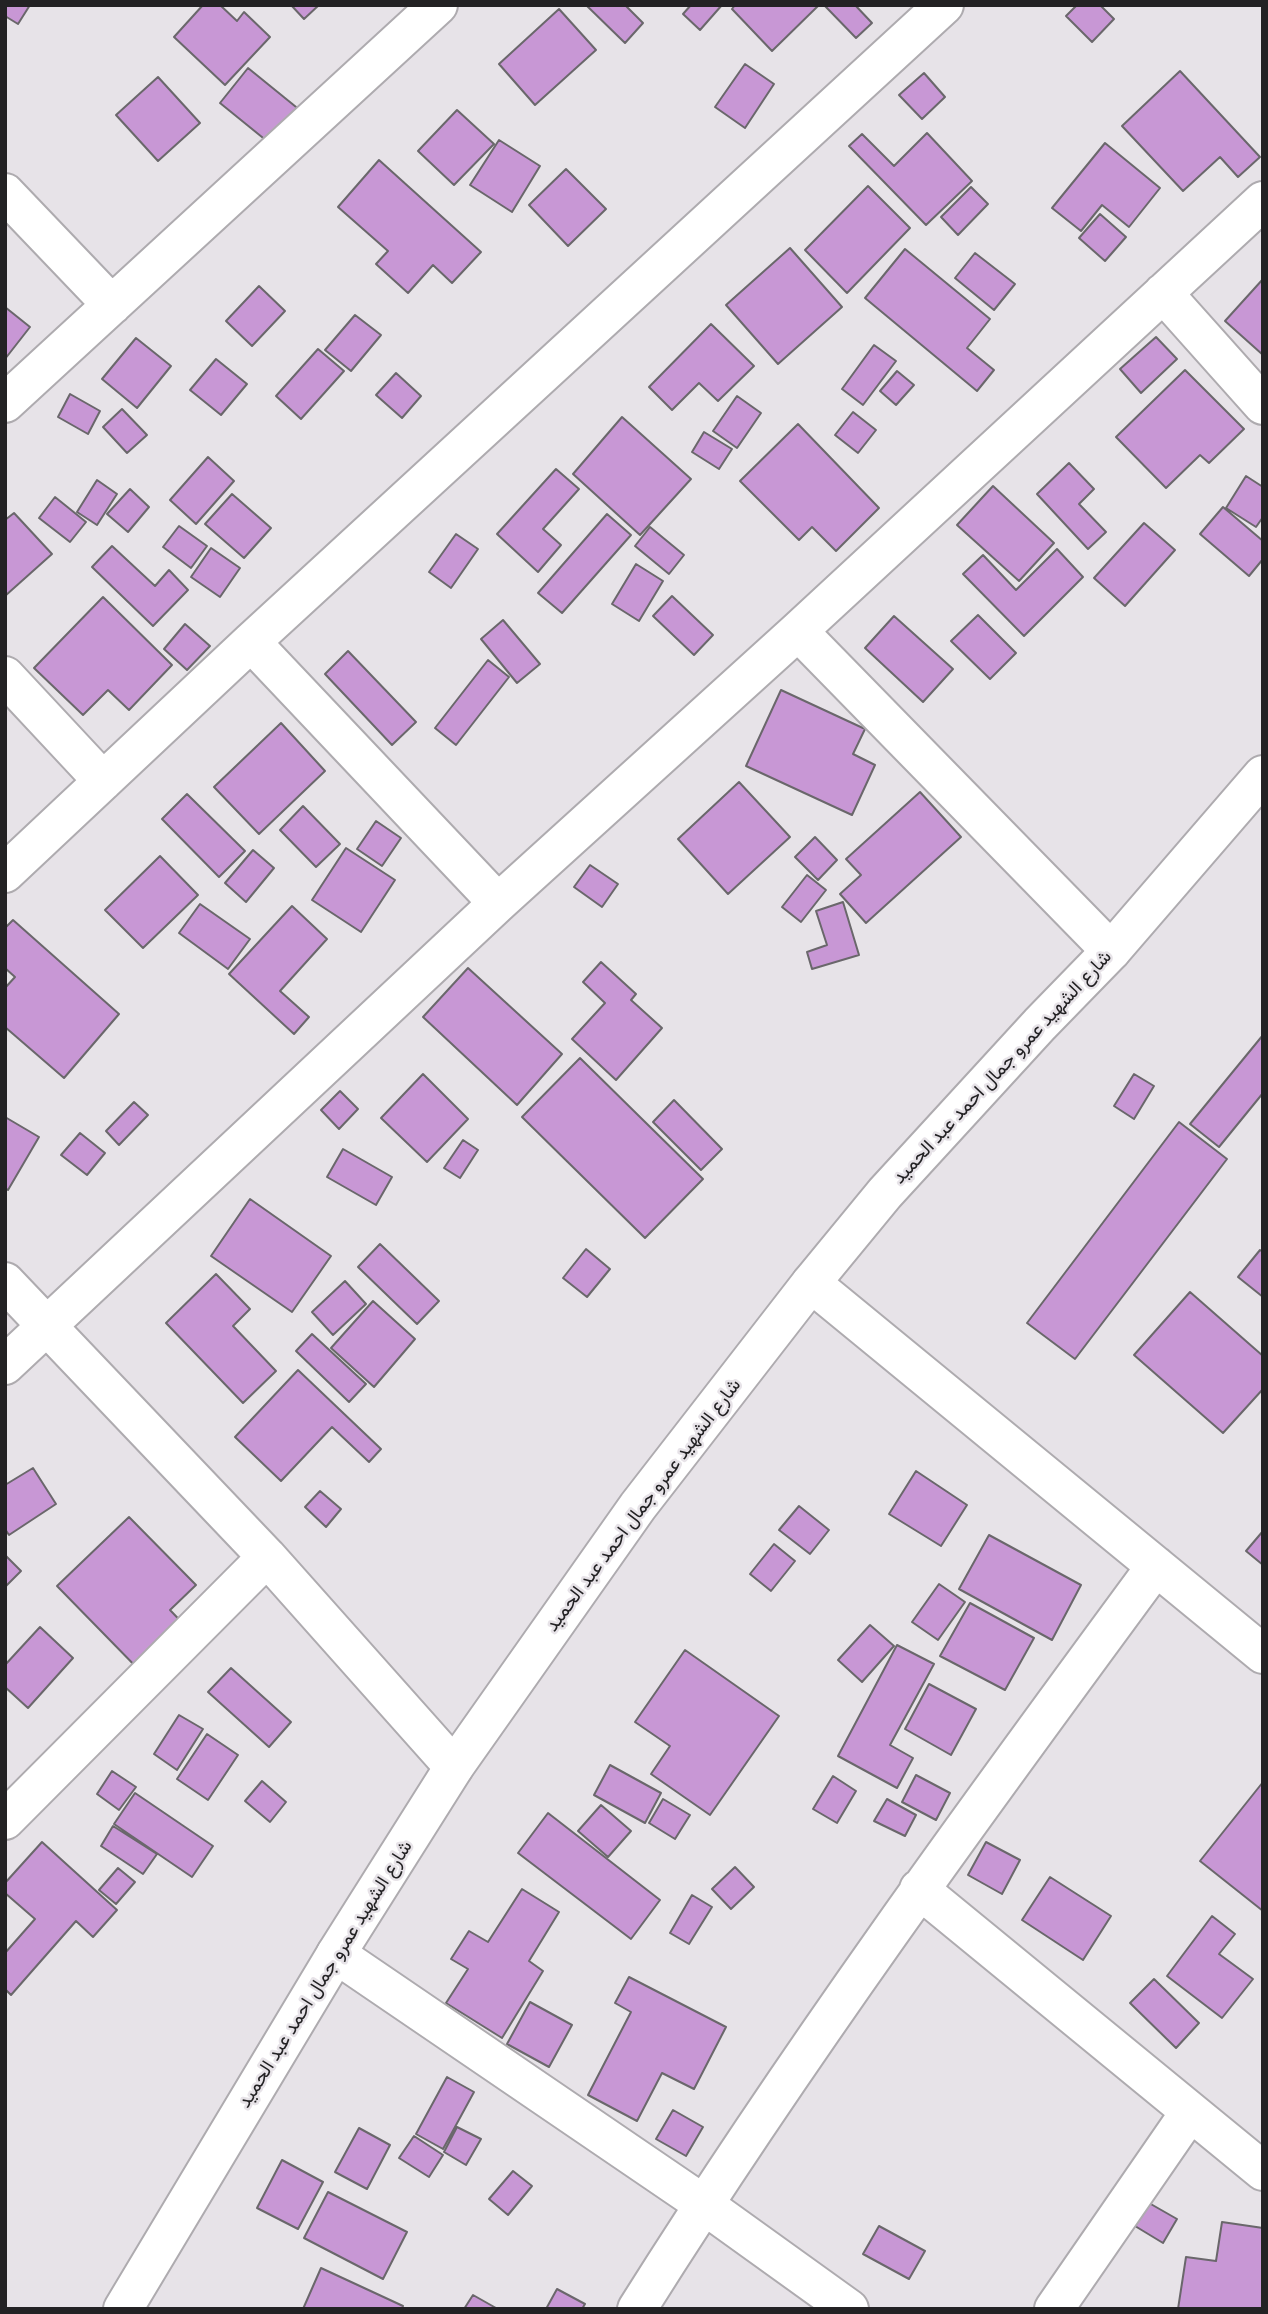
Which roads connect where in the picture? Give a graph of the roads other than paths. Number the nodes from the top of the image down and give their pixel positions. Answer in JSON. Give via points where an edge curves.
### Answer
{"nodes":[{"id":1,"x":438,"y":5,"type":"edge"},
{"id":2,"x":924,"y":12,"type":"edge"},
{"id":3,"x":5,"y":193,"type":"edge"},
{"id":4,"x":1263,"y":201,"type":"edge"},
{"id":5,"x":1163,"y":293,"type":"junction"},
{"id":6,"x":112,"y":306,"type":"junction"},
{"id":7,"x":5,"y":403,"type":"edge"},
{"id":8,"x":1263,"y":405,"type":"edge"},
{"id":9,"x":798,"y":631,"type":"junction"},
{"id":10,"x":251,"y":642,"type":"junction"},
{"id":11,"x":5,"y":676,"type":"edge"},
{"id":12,"x":1263,"y":775,"type":"edge"},
{"id":13,"x":103,"y":781,"type":"junction"},
{"id":14,"x":5,"y":873,"type":"edge"},
{"id":15,"x":498,"y":903,"type":"junction"},
{"id":16,"x":1111,"y":951,"type":"junction"},
{"id":17,"x":5,"y":1282,"type":"edge"},
{"id":18,"x":811,"y":1283,"type":"junction"},
{"id":19,"x":47,"y":1326,"type":"junction"},
{"id":20,"x":5,"y":1366,"type":"edge"},
{"id":21,"x":267,"y":1557,"type":"junction"},
{"id":22,"x":1156,"y":1566,"type":"junction"},
{"id":23,"x":1263,"y":1654,"type":"edge"},
{"id":24,"x":454,"y":1767,"type":"junction"},
{"id":25,"x":5,"y":1820,"type":"edge"},
{"id":26,"x":919,"y":1889,"type":"junction"},
{"id":27,"x":335,"y":1954,"type":"junction"},
{"id":28,"x":1190,"y":2112,"type":"junction"},
{"id":29,"x":1263,"y":2171,"type":"edge"},
{"id":30,"x":703,"y":2204,"type":"junction"},
{"id":31,"x":123,"y":2309,"type":"edge"},
{"id":32,"x":637,"y":2309,"type":"edge"},
{"id":33,"x":849,"y":2309,"type":"edge"},
{"id":34,"x":1054,"y":2309,"type":"edge"}],
"edges":[{"from":1,"to":6,"type":"street"},
{"from":2,"to":10,"type":"street"},
{"from":3,"to":6,"type":"street"},
{"from":4,"to":5,"type":"street"},
{"from":5,"to":8,"type":"street"},
{"from":5,"to":9,"type":"street"},
{"from":6,"to":7,"type":"street"},
{"from":9,"to":15,"type":"street"},
{"from":9,"to":16,"type":"street"},
{"from":10,"to":13,"type":"street"},
{"from":10,"to":15,"type":"street"},
{"from":11,"to":13,"type":"street"},
{"from":12,"to":16,"type":"street","name":"شارع الشهيد عمرو جمال احمد عبد الحميد"},
{"from":13,"to":14,"type":"street"},
{"from":15,"to":19,"type":"street"},
{"from":16,"to":18,"type":"street","name":"شارع الشهيد عمرو جمال احمد عبد الحميد","via":[[885,1193]]},
{"from":17,"to":19,"type":"street"},
{"from":18,"to":22,"type":"street"},
{"from":18,"to":24,"type":"street","name":"شارع الشهيد عمرو جمال احمد عبد الحميد","via":[[638,1506]]},
{"from":19,"to":20,"type":"street"},
{"from":19,"to":21,"type":"street"},
{"from":21,"to":24,"type":"street"},
{"from":21,"to":25,"type":"street"},
{"from":22,"to":23,"type":"street"},
{"from":22,"to":26,"type":"street"},
{"from":24,"to":27,"type":"street","name":"شارع الشهيد عمرو جمال احمد عبد الحميد"},
{"from":26,"to":28,"type":"street"},
{"from":26,"to":30,"type":"street"},
{"from":27,"to":30,"type":"street"},
{"from":27,"to":31,"type":"street","name":"شارع الشهيد عمرو جمال احمد عبد الحميد"},
{"from":28,"to":29,"type":"street"},
{"from":28,"to":34,"type":"street"},
{"from":30,"to":32,"type":"street"},
{"from":30,"to":33,"type":"street"}]}
